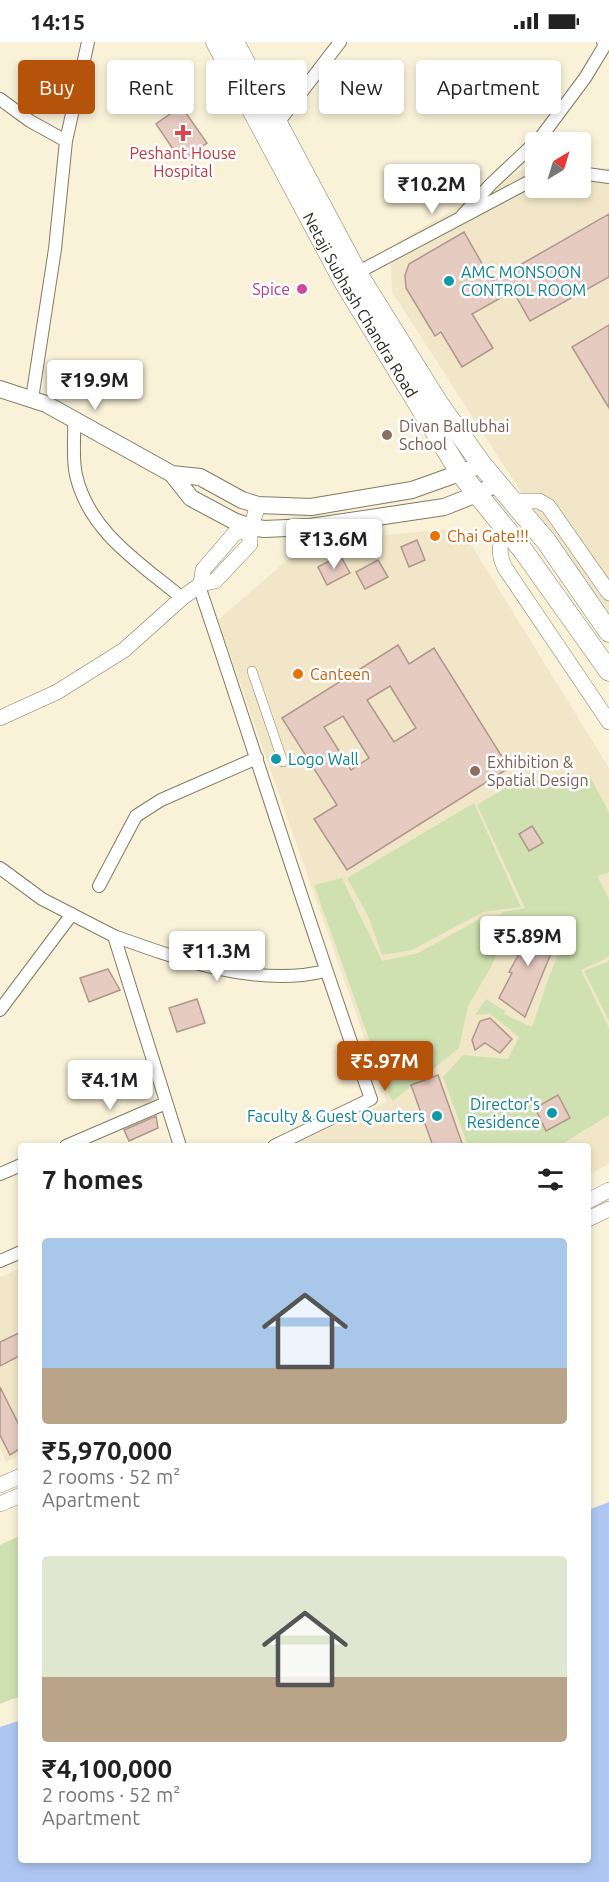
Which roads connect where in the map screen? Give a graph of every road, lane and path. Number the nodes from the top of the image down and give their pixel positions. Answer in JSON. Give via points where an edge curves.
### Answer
{"nodes":[{"id":1,"x":88,"y":42,"type":"edge"},
{"id":2,"x":216,"y":42,"type":"edge"},
{"id":3,"x":234,"y":42,"type":"edge"},
{"id":4,"x":340,"y":42,"type":"edge"},
{"id":5,"x":606,"y":44,"type":"edge"},
{"id":6,"x":0,"y":99,"type":"edge"},
{"id":7,"x":277,"y":124,"type":"junction"},
{"id":8,"x":66,"y":141,"type":"junction"},
{"id":9,"x":591,"y":175,"type":"edge"},
{"id":10,"x":609,"y":177,"type":"edge"},
{"id":11,"x":525,"y":184,"type":"edge"},
{"id":12,"x":462,"y":216,"type":"junction"},
{"id":13,"x":350,"y":276,"type":"junction"},
{"id":14,"x":0,"y":389,"type":"edge"},
{"id":15,"x":32,"y":399,"type":"junction"},
{"id":16,"x":74,"y":419,"type":"junction"},
{"id":17,"x":482,"y":465,"type":"junction"},
{"id":18,"x":172,"y":474,"type":"junction"},
{"id":19,"x":461,"y":474,"type":"junction"},
{"id":20,"x":498,"y":483,"type":"junction"},
{"id":21,"x":477,"y":495,"type":"junction"},
{"id":22,"x":513,"y":501,"type":"junction"},
{"id":23,"x":258,"y":506,"type":"junction"},
{"id":24,"x":506,"y":528,"type":"junction"},
{"id":25,"x":251,"y":529,"type":"junction"},
{"id":26,"x":200,"y":585,"type":"junction"},
{"id":27,"x":609,"y":592,"type":"edge"},
{"id":28,"x":182,"y":598,"type":"junction"},
{"id":29,"x":609,"y":632,"type":"edge"},
{"id":30,"x":252,"y":671,"type":"dead end"},
{"id":31,"x":609,"y":671,"type":"edge"},
{"id":32,"x":0,"y":718,"type":"edge"},
{"id":33,"x":609,"y":722,"type":"edge"},
{"id":34,"x":257,"y":759,"type":"junction"},
{"id":35,"x":284,"y":762,"type":"dead end"},
{"id":36,"x":0,"y":868,"type":"edge"},
{"id":37,"x":99,"y":886,"type":"dead end"},
{"id":38,"x":72,"y":914,"type":"junction"},
{"id":39,"x":114,"y":936,"type":"junction"},
{"id":40,"x":325,"y":971,"type":"junction"},
{"id":41,"x":0,"y":1010,"type":"edge"},
{"id":42,"x":166,"y":1103,"type":"junction"},
{"id":43,"x":73,"y":1143,"type":"edge"},
{"id":44,"x":179,"y":1143,"type":"edge"},
{"id":45,"x":280,"y":1143,"type":"edge"},
{"id":46,"x":18,"y":1166,"type":"edge"},
{"id":47,"x":0,"y":1174,"type":"edge"},
{"id":48,"x":609,"y":1190,"type":"edge"},
{"id":49,"x":591,"y":1199,"type":"edge"},
{"id":50,"x":609,"y":1209,"type":"edge"},
{"id":51,"x":591,"y":1218,"type":"edge"},
{"id":52,"x":18,"y":1253,"type":"edge"},
{"id":53,"x":0,"y":1261,"type":"edge"},
{"id":54,"x":18,"y":1477,"type":"edge"},
{"id":55,"x":0,"y":1485,"type":"edge"},
{"id":56,"x":18,"y":1496,"type":"edge"},
{"id":57,"x":0,"y":1504,"type":"edge"}],
"edges":[{"from":1,"to":8,"type":"street"},
{"from":2,"to":13,"type":"main road","name":"Netaji Subhash Chandra Road"},
{"from":3,"to":7,"type":"main road","name":"Netaji Subhash Chandra Road"},
{"from":4,"to":7,"type":"street"},
{"from":5,"to":12,"type":"street","via":[[541,137]]},
{"from":6,"to":8,"type":"street"},
{"from":7,"to":13,"type":"main road","name":"Netaji Subhash Chandra Road"},
{"from":8,"to":15,"type":"street","via":[[55,249]]},
{"from":9,"to":10,"type":"street"},
{"from":11,"to":12,"type":"street"},
{"from":12,"to":13,"type":"street"},
{"from":13,"to":17,"type":"main road","name":"Netaji Subhash Chandra Road"},
{"from":13,"to":19,"type":"main road","name":"Netaji Subhash Chandra Road"},
{"from":14,"to":15,"type":"main road"},
{"from":15,"to":16,"type":"main road"},
{"from":16,"to":18,"type":"main road"},
{"from":16,"to":28,"type":"street","via":[[75,474],[91,513],[109,538]]},
{"from":17,"to":19,"type":"main road"},
{"from":17,"to":20,"type":"main road","name":"Netaji Subhash Chandra Road"},
{"from":18,"to":23,"type":"main road","via":[[200,477]]},
{"from":18,"to":25,"type":"main road","via":[[191,498]]},
{"from":19,"to":21,"type":"main road","name":"Netaji Subhash Chandra Road"},
{"from":19,"to":23,"type":"main road","via":[[412,490],[311,507]]},
{"from":20,"to":21,"type":"main road"},
{"from":20,"to":22,"type":"main road","name":"Netaji Subhash Chandra Road"},
{"from":21,"to":24,"type":"main road","name":"Netaji Subhash Chandra Road"},
{"from":21,"to":25,"type":"main road","via":[[444,507],[381,518]]},
{"from":22,"to":27,"type":"street","via":[[540,501],[548,506]]},
{"from":22,"to":29,"type":"main road","name":"Netaji Subhash Chandra Road"},
{"from":23,"to":25,"type":"street"},
{"from":24,"to":31,"type":"main road","name":"Netaji Subhash Chandra Road"},
{"from":24,"to":33,"type":"street","via":[[499,545],[505,568]]},
{"from":25,"to":26,"type":"street","via":[[235,533],[203,570]]},
{"from":26,"to":28,"type":"street"},
{"from":26,"to":34,"type":"street"},
{"from":28,"to":32,"type":"street","via":[[124,650],[57,692]]},
{"from":30,"to":35,"type":"street"},
{"from":34,"to":37,"type":"street","via":[[161,800],[136,816]]},
{"from":34,"to":40,"type":"street"},
{"from":36,"to":38,"type":"street","via":[[42,899]]},
{"from":38,"to":39,"type":"street"},
{"from":38,"to":41,"type":"street"},
{"from":39,"to":40,"type":"street","via":[[175,958],[256,975],[306,976]]},
{"from":39,"to":42,"type":"street"},
{"from":40,"to":45,"type":"street","via":[[371,1099]]},
{"from":42,"to":43,"type":"street"},
{"from":42,"to":44,"type":"street"},
{"from":46,"to":47,"type":"street"},
{"from":48,"to":49,"type":"street"},
{"from":50,"to":51,"type":"street"},
{"from":52,"to":53,"type":"street"},
{"from":54,"to":55,"type":"street"},
{"from":56,"to":57,"type":"street"}]}
